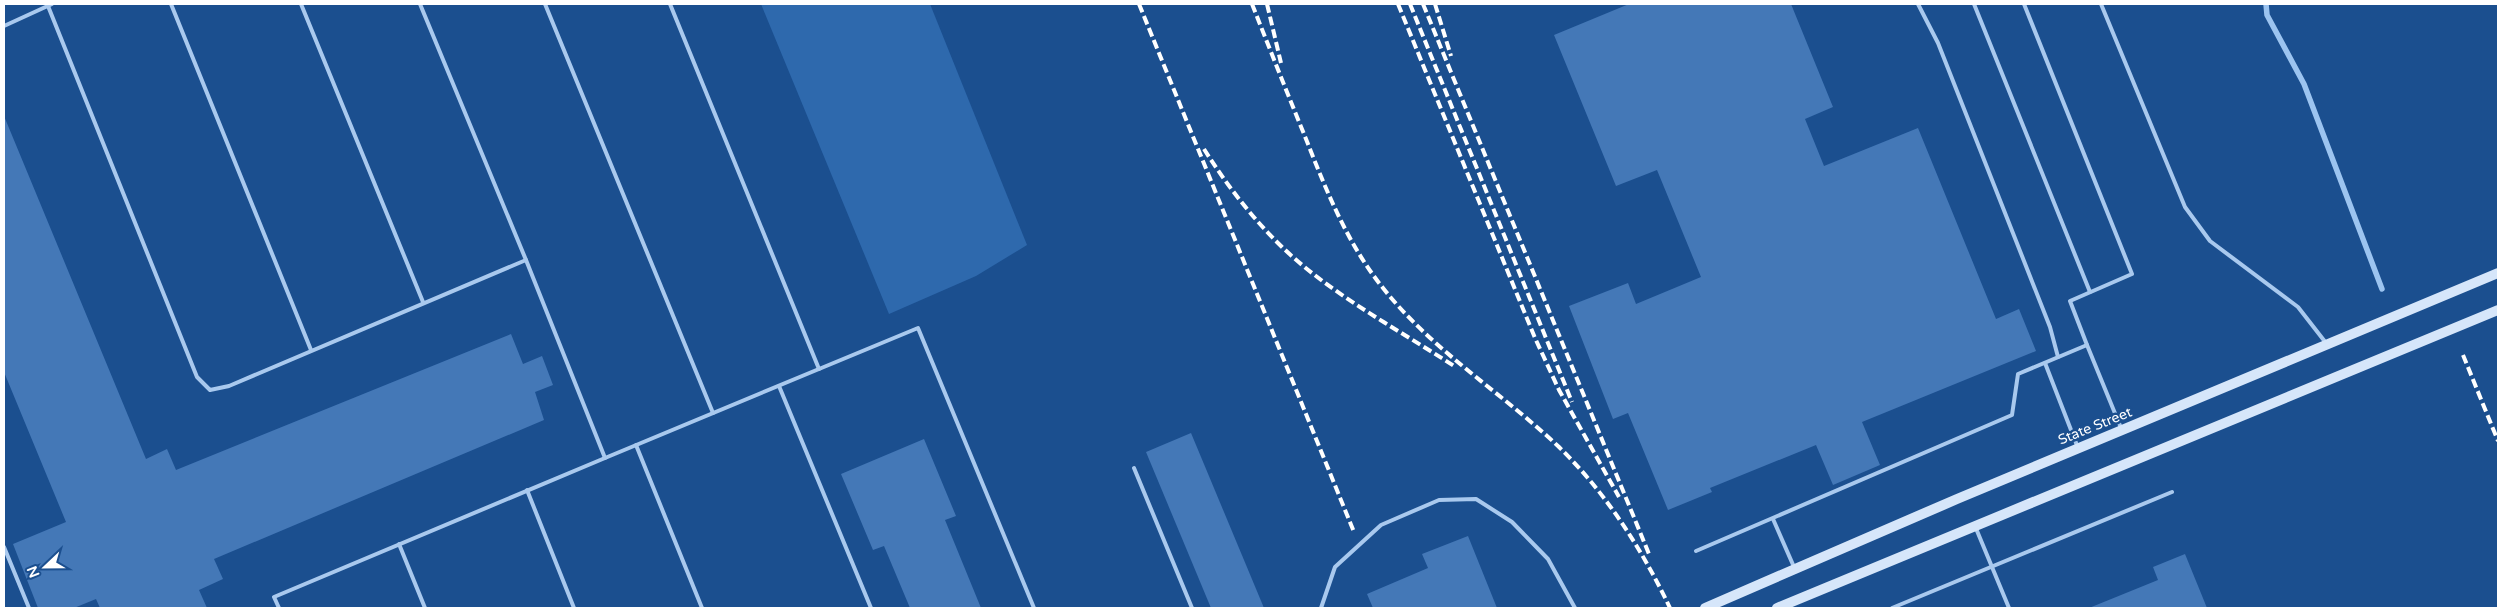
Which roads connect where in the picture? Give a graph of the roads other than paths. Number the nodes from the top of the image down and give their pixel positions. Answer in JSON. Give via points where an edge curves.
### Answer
{"nodes":[{"id":1,"x":171,"y":4,"type":"edge"},
{"id":2,"x":301,"y":4,"type":"edge"},
{"id":3,"x":420,"y":4,"type":"edge"},
{"id":4,"x":545,"y":4,"type":"edge"},
{"id":5,"x":670,"y":4,"type":"edge"},
{"id":6,"x":1918,"y":4,"type":"edge"},
{"id":7,"x":1974,"y":4,"type":"edge"},
{"id":8,"x":2024,"y":4,"type":"edge"},
{"id":9,"x":2101,"y":4,"type":"edge"},
{"id":10,"x":50,"y":5,"type":"edge"},
{"id":11,"x":4,"y":26,"type":"edge"},
{"id":12,"x":526,"y":260,"type":"junction"},
{"id":13,"x":2498,"y":273,"type":"edge"},
{"id":14,"x":2090,"y":292,"type":"junction"},
{"id":15,"x":423,"y":302,"type":"junction"},
{"id":16,"x":2498,"y":310,"type":"edge"},
{"id":17,"x":2327,"y":344,"type":"junction"},
{"id":18,"x":2087,"y":345,"type":"junction"},
{"id":19,"x":311,"y":350,"type":"junction"},
{"id":20,"x":2058,"y":357,"type":"junction"},
{"id":21,"x":2045,"y":363,"type":"junction"},
{"id":22,"x":819,"y":369,"type":"junction"},
{"id":23,"x":780,"y":386,"type":"junction"},
{"id":24,"x":713,"y":413,"type":"junction"},
{"id":25,"x":2121,"y":430,"type":"junction"},
{"id":26,"x":636,"y":445,"type":"junction"},
{"id":27,"x":2078,"y":448,"type":"junction"},
{"id":28,"x":605,"y":458,"type":"junction"},
{"id":29,"x":1134,"y":468,"type":"dead end"},
{"id":30,"x":527,"y":490,"type":"junction"},
{"id":31,"x":2172,"y":492,"type":"dead end"},
{"id":32,"x":1773,"y":519,"type":"junction"},
{"id":33,"x":1976,"y":526,"type":"junction"},
{"id":34,"x":399,"y":544,"type":"junction"},
{"id":35,"x":4,"y":547,"type":"edge"},
{"id":36,"x":1696,"y":551,"type":"dead end"},
{"id":37,"x":1993,"y":566,"type":"junction"},
{"id":38,"x":1795,"y":569,"type":"junction"},
{"id":39,"x":29,"y":608,"type":"edge"},
{"id":40,"x":279,"y":608,"type":"edge"},
{"id":41,"x":425,"y":608,"type":"edge"},
{"id":42,"x":574,"y":608,"type":"edge"},
{"id":43,"x":702,"y":608,"type":"edge"},
{"id":44,"x":871,"y":608,"type":"edge"},
{"id":45,"x":1034,"y":608,"type":"edge"},
{"id":46,"x":1192,"y":608,"type":"edge"},
{"id":47,"x":1321,"y":608,"type":"edge"},
{"id":48,"x":1575,"y":608,"type":"edge"},
{"id":49,"x":1705,"y":608,"type":"edge"},
{"id":50,"x":1777,"y":608,"type":"edge"},
{"id":51,"x":1892,"y":608,"type":"edge"},
{"id":52,"x":2009,"y":608,"type":"edge"}],
"edges":[{"from":1,"to":19,"type":"lane"},
{"from":2,"to":15,"type":"lane"},
{"from":3,"to":12,"type":"lane"},
{"from":4,"to":24,"type":"lane"},
{"from":5,"to":22,"type":"lane"},
{"from":6,"to":20,"type":"lane","via":[[1938,43],[2050,327]]},
{"from":7,"to":14,"type":"lane"},
{"from":8,"to":14,"type":"lane","via":[[2132,274]]},
{"from":9,"to":17,"type":"lane","via":[[2185,207],[2210,241],[2298,307]]},
{"from":10,"to":11,"type":"lane"},
{"from":10,"to":19,"type":"lane","via":[[197,376],[210,390],[229,386]]},
{"from":12,"to":15,"type":"lane"},
{"from":12,"to":28,"type":"lane"},
{"from":13,"to":17,"type":"street","name":"State Street"},
{"from":14,"to":18,"type":"lane","via":[[2070,301]]},
{"from":15,"to":19,"type":"lane"},
{"from":16,"to":33,"type":"street"},
{"from":17,"to":25,"type":"street","name":"State Street"},
{"from":18,"to":20,"type":"lane"},
{"from":18,"to":25,"type":"lane"},
{"from":20,"to":21,"type":"lane"},
{"from":21,"to":27,"type":"lane"},
{"from":21,"to":32,"type":"lane","via":[[2018,374],[2012,415]]},
{"from":22,"to":23,"type":"lane"},
{"from":22,"to":45,"type":"lane","via":[[918,328]]},
{"from":23,"to":24,"type":"lane"},
{"from":23,"to":44,"type":"lane"},
{"from":24,"to":26,"type":"lane"},
{"from":25,"to":27,"type":"street","name":"State Street"},
{"from":26,"to":28,"type":"lane"},
{"from":26,"to":43,"type":"lane"},
{"from":27,"to":38,"type":"street","name":"State Street"},
{"from":28,"to":30,"type":"lane"},
{"from":29,"to":46,"type":"lane"},
{"from":30,"to":34,"type":"lane"},
{"from":30,"to":42,"type":"lane"},
{"from":31,"to":37,"type":"lane"},
{"from":32,"to":36,"type":"lane"},
{"from":32,"to":38,"type":"lane"},
{"from":33,"to":37,"type":"lane"},
{"from":33,"to":50,"type":"street"},
{"from":34,"to":40,"type":"lane","via":[[274,596]]},
{"from":34,"to":41,"type":"lane"},
{"from":35,"to":39,"type":"lane"},
{"from":37,"to":51,"type":"lane"},
{"from":37,"to":52,"type":"lane"},
{"from":38,"to":49,"type":"street","name":"State Street"},
{"from":47,"to":48,"type":"lane","via":[[1335,567],[1381,525],[1438,500],[1476,499],[1512,522],[1548,559]]}]}
